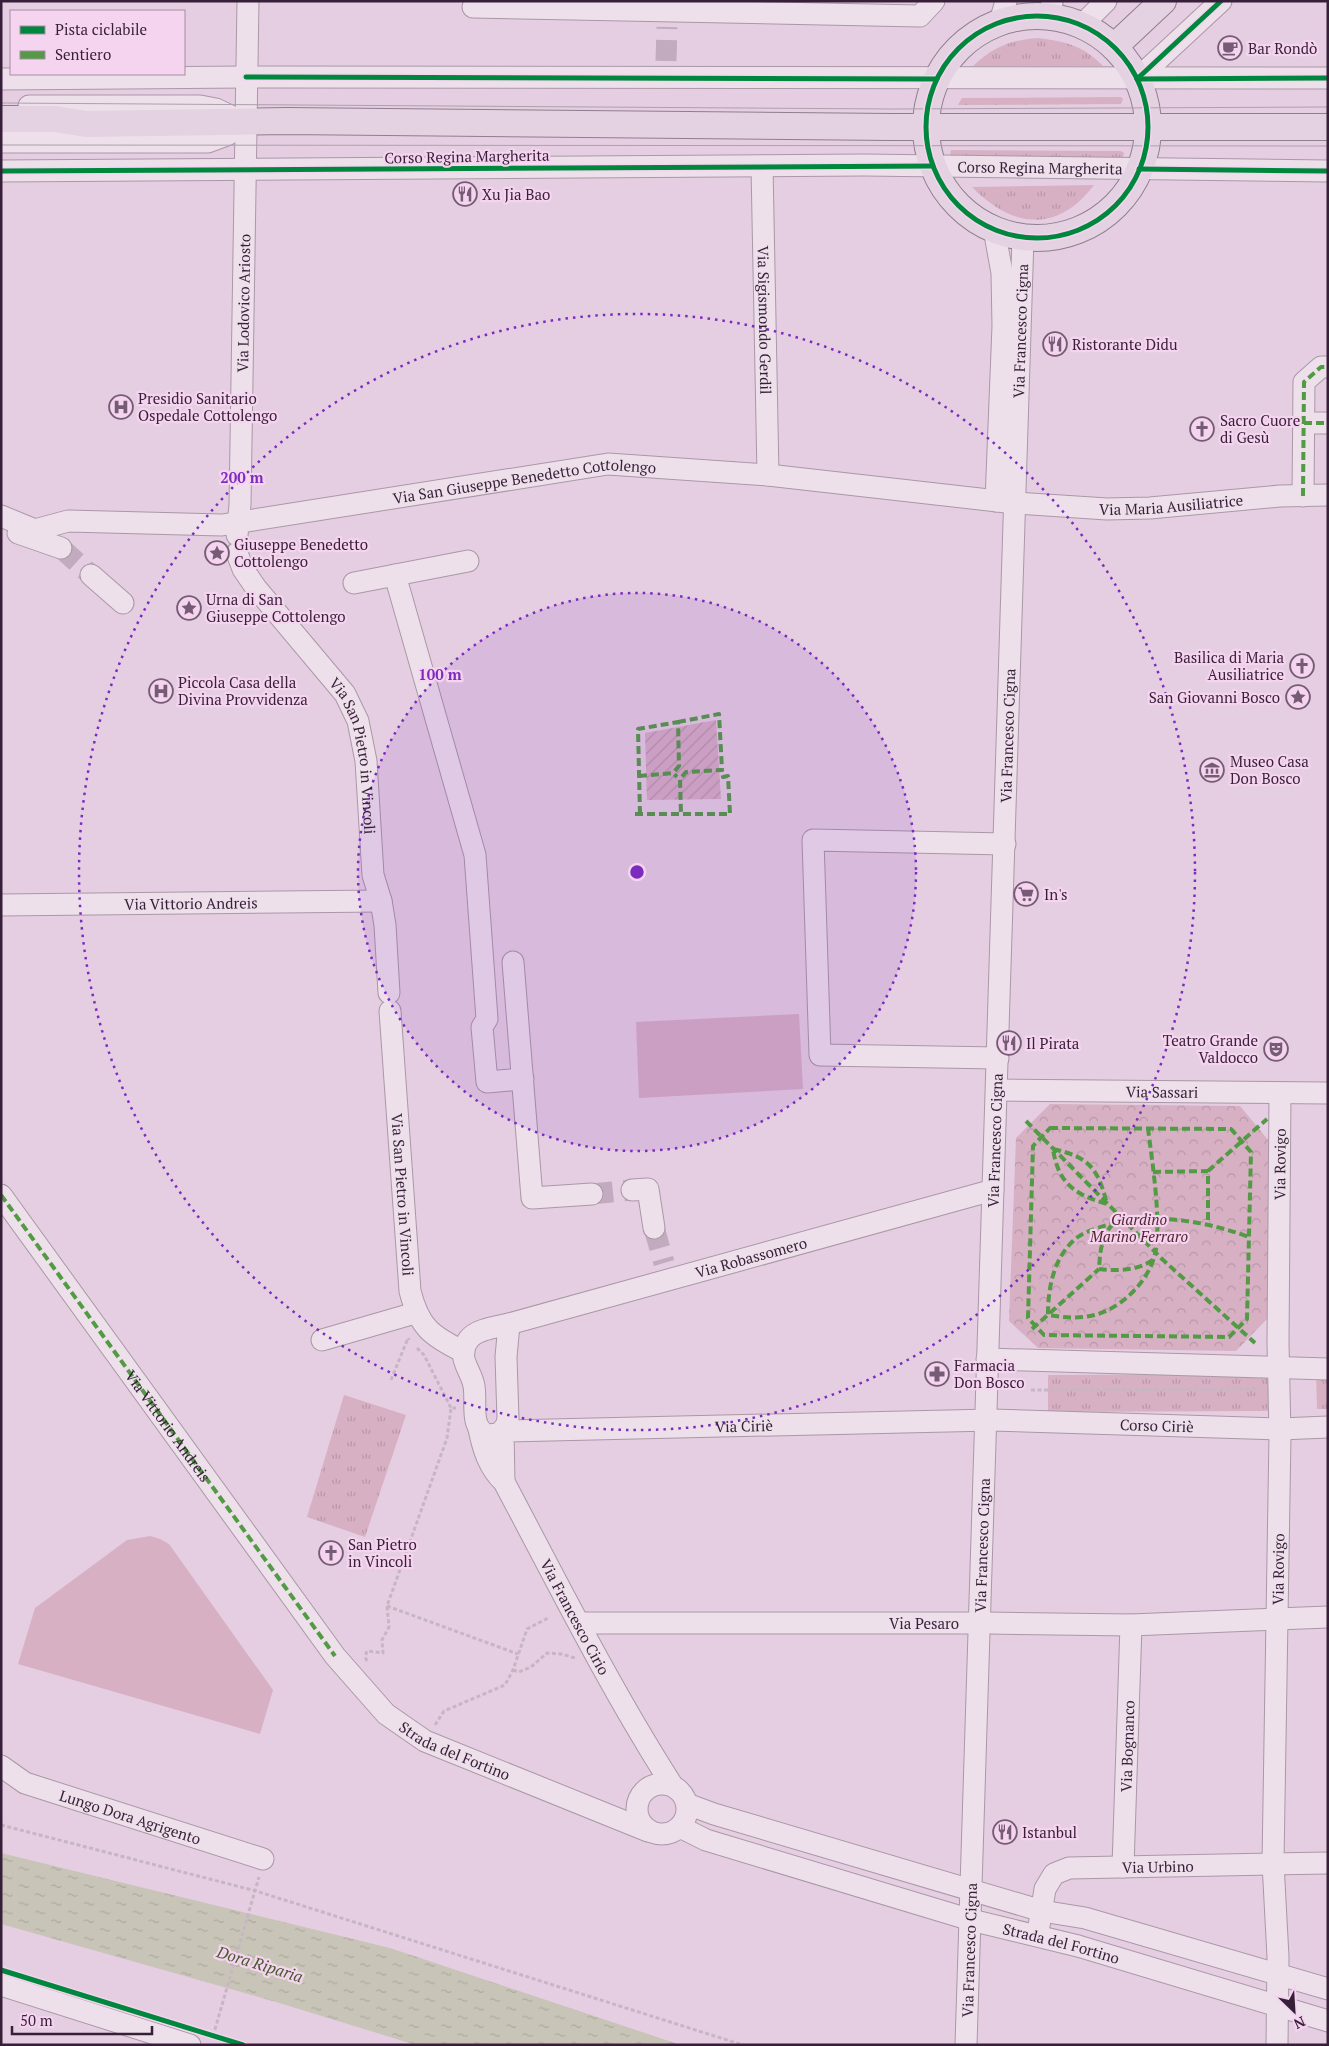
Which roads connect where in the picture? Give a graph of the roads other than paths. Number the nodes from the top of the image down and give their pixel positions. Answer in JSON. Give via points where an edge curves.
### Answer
{"nodes":[{"id":1,"x":248,"y":1,"type":"edge"},
{"id":2,"x":934,"y":1,"type":"edge"},
{"id":3,"x":1106,"y":1,"type":"edge"},
{"id":4,"x":1162,"y":1,"type":"edge"},
{"id":5,"x":1221,"y":1,"type":"edge"},
{"id":6,"x":473,"y":7,"type":"dead end"},
{"id":7,"x":1052,"y":9,"type":"edge"},
{"id":8,"x":1003,"y":12,"type":"edge"},
{"id":9,"x":1082,"y":25,"type":"junction"},
{"id":10,"x":1114,"y":47,"type":"junction"},
{"id":11,"x":246,"y":77,"type":"junction"},
{"id":12,"x":1328,"y":78,"type":"edge"},
{"id":13,"x":937,"y":79,"type":"junction"},
{"id":14,"x":1137,"y":79,"type":"junction"},
{"id":15,"x":1,"y":80,"type":"edge"},
{"id":16,"x":1,"y":106,"type":"edge"},
{"id":17,"x":1,"y":119,"type":"edge"},
{"id":18,"x":245,"y":123,"type":"junction"},
{"id":19,"x":86,"y":124,"type":"junction"},
{"id":20,"x":926,"y":126,"type":"junction"},
{"id":21,"x":1328,"y":126,"type":"edge"},
{"id":22,"x":1148,"y":127,"type":"junction"},
{"id":23,"x":1,"y":131,"type":"edge"},
{"id":24,"x":1,"y":142,"type":"edge"},
{"id":25,"x":762,"y":166,"type":"junction"},
{"id":26,"x":933,"y":166,"type":"junction"},
{"id":27,"x":1139,"y":169,"type":"junction"},
{"id":28,"x":1,"y":171,"type":"edge"},
{"id":29,"x":245,"y":171,"type":"junction"},
{"id":30,"x":1328,"y":171,"type":"edge"},
{"id":31,"x":994,"y":229,"type":"junction"},
{"id":32,"x":1023,"y":237,"type":"junction"},
{"id":33,"x":1328,"y":368,"type":"edge"},
{"id":34,"x":1304,"y":423,"type":"junction"},
{"id":35,"x":1328,"y":423,"type":"edge"},
{"id":36,"x":768,"y":475,"type":"junction"},
{"id":37,"x":1328,"y":495,"type":"edge"},
{"id":38,"x":1303,"y":496,"type":"junction"},
{"id":39,"x":1005,"y":502,"type":"junction"},
{"id":40,"x":1,"y":516,"type":"edge"},
{"id":41,"x":1,"y":527,"type":"edge"},
{"id":42,"x":35,"y":530,"type":"junction"},
{"id":43,"x":237,"y":537,"type":"junction"},
{"id":44,"x":468,"y":561,"type":"dead end"},
{"id":45,"x":91,"y":575,"type":"tunnel mouth"},
{"id":46,"x":395,"y":575,"type":"junction"},
{"id":47,"x":354,"y":583,"type":"dead end"},
{"id":48,"x":123,"y":603,"type":"dead end"},
{"id":49,"x":1004,"y":844,"type":"junction"},
{"id":50,"x":381,"y":901,"type":"junction"},
{"id":51,"x":1,"y":905,"type":"edge"},
{"id":52,"x":514,"y":962,"type":"dead end"},
{"id":53,"x":998,"y":1058,"type":"junction"},
{"id":54,"x":523,"y":1079,"type":"junction"},
{"id":55,"x":996,"y":1090,"type":"junction"},
{"id":56,"x":1280,"y":1093,"type":"junction"},
{"id":57,"x":1328,"y":1093,"type":"edge"},
{"id":58,"x":632,"y":1190,"type":"tunnel mouth"},
{"id":59,"x":993,"y":1190,"type":"junction"},
{"id":60,"x":592,"y":1194,"type":"tunnel mouth"},
{"id":61,"x":1,"y":1195,"type":"edge"},
{"id":62,"x":654,"y":1228,"type":"tunnel mouth"},
{"id":63,"x":415,"y":1313,"type":"junction"},
{"id":64,"x":508,"y":1324,"type":"junction"},
{"id":65,"x":322,"y":1340,"type":"dead end"},
{"id":66,"x":464,"y":1352,"type":"junction"},
{"id":67,"x":987,"y":1359,"type":"junction"},
{"id":68,"x":1279,"y":1368,"type":"junction"},
{"id":69,"x":1328,"y":1369,"type":"edge"},
{"id":70,"x":985,"y":1420,"type":"junction"},
{"id":71,"x":1328,"y":1427,"type":"edge"},
{"id":72,"x":479,"y":1429,"type":"junction"},
{"id":73,"x":1280,"y":1429,"type":"junction"},
{"id":74,"x":503,"y":1431,"type":"junction"},
{"id":75,"x":504,"y":1482,"type":"junction"},
{"id":76,"x":1277,"y":1617,"type":"junction"},
{"id":77,"x":1328,"y":1617,"type":"edge"},
{"id":78,"x":580,"y":1623,"type":"junction"},
{"id":79,"x":979,"y":1623,"type":"junction"},
{"id":80,"x":1131,"y":1625,"type":"junction"},
{"id":81,"x":335,"y":1656,"type":"joint"},
{"id":82,"x":649,"y":1750,"type":"junction"},
{"id":83,"x":1,"y":1766,"type":"edge"},
{"id":84,"x":672,"y":1786,"type":"junction"},
{"id":85,"x":644,"y":1790,"type":"junction"},
{"id":86,"x":687,"y":1804,"type":"junction"},
{"id":87,"x":597,"y":1811,"type":"junction"},
{"id":88,"x":680,"y":1827,"type":"junction"},
{"id":89,"x":648,"y":1831,"type":"junction"},
{"id":90,"x":263,"y":1859,"type":"dead end"},
{"id":91,"x":1273,"y":1862,"type":"junction"},
{"id":92,"x":1328,"y":1863,"type":"edge"},
{"id":93,"x":1123,"y":1867,"type":"junction"},
{"id":94,"x":972,"y":1889,"type":"junction"},
{"id":95,"x":1042,"y":1911,"type":"junction"},
{"id":96,"x":971,"y":1920,"type":"junction"},
{"id":97,"x":1037,"y":1937,"type":"junction"},
{"id":98,"x":1278,"y":1975,"type":"junction"},
{"id":99,"x":1,"y":1985,"type":"edge"},
{"id":100,"x":1328,"y":1989,"type":"edge"},
{"id":101,"x":1277,"y":2007,"type":"junction"},
{"id":102,"x":1328,"y":2021,"type":"edge"},
{"id":103,"x":198,"y":2039,"type":"edge"},
{"id":104,"x":966,"y":2045,"type":"edge"},
{"id":105,"x":1277,"y":2045,"type":"edge"}],
"edges":[{"from":1,"to":11,"type":"street","name":"Via Lodovico Ariosto"},
{"from":2,"to":6,"type":"street","via":[[920,16],[667,19]]},
{"from":3,"to":9,"type":"street"},
{"from":4,"to":10,"type":"main road"},
{"from":5,"to":14,"type":"street"},
{"from":7,"to":8,"type":"main road","via":[[1029,16]]},
{"from":7,"to":9,"type":"main road"},
{"from":8,"to":13,"type":"main road","via":[[963,44]]},
{"from":9,"to":10,"type":"main road"},
{"from":10,"to":14,"type":"main road"},
{"from":11,"to":13,"type":"street","via":[[666,69]]},
{"from":11,"to":15,"type":"street"},
{"from":11,"to":18,"type":"street","name":"Via Lodovico Ariosto"},
{"from":12,"to":14,"type":"street"},
{"from":13,"to":14,"type":"street"},
{"from":13,"to":20,"type":"main road","via":[[928,103]]},
{"from":14,"to":22,"type":"main road","via":[[1146,103]]},
{"from":16,"to":18,"type":"street","name":"Corso Regina Margherita","via":[[200,106],[216,109]]},
{"from":17,"to":19,"type":"main road","via":[[55,119]]},
{"from":18,"to":19,"type":"main road","name":"Corso Regina Margherita"},
{"from":18,"to":20,"type":"main road","name":"Corso Regina Margherita"},
{"from":18,"to":24,"type":"street","via":[[208,142]]},
{"from":18,"to":29,"type":"street","name":"Via Lodovico Ariosto"},
{"from":19,"to":23,"type":"main road","via":[[55,131]]},
{"from":20,"to":22,"type":"main road","name":"Corso Regina Margherita"},
{"from":20,"to":26,"type":"main road"},
{"from":21,"to":22,"type":"main road","name":"Corso Regina Margherita"},
{"from":22,"to":27,"type":"main road"},
{"from":25,"to":26,"type":"street","name":"Corso Regina Margherita"},
{"from":25,"to":29,"type":"street","name":"Corso Regina Margherita"},
{"from":25,"to":36,"type":"street","name":"Via Sigismondo Gerdil"},
{"from":26,"to":27,"type":"street","name":"Corso Regina Margherita"},
{"from":26,"to":31,"type":"main road","via":[[954,200],[976,220]]},
{"from":27,"to":30,"type":"street","name":"Corso Regina Margherita"},
{"from":27,"to":32,"type":"main road","via":[[1120,200],[1091,223],[1056,236]]},
{"from":28,"to":29,"type":"street","name":"Corso Regina Margherita"},
{"from":29,"to":43,"type":"street","name":"Via Lodovico Ariosto"},
{"from":31,"to":32,"type":"main road"},
{"from":31,"to":39,"type":"street","name":"Via Francesco Cigna","via":[[1002,273]]},
{"from":32,"to":39,"type":"street","name":"Via Francesco Cigna"},
{"from":33,"to":34,"type":"street","via":[[1321,367],[1304,382]]},
{"from":34,"to":35,"type":"street"},
{"from":34,"to":38,"type":"street"},
{"from":36,"to":39,"type":"street","name":"Via San Giuseppe Benedetto Cottolengo"},
{"from":36,"to":43,"type":"street","name":"Via San Giuseppe Benedetto Cottolengo","via":[[608,464]]},
{"from":37,"to":38,"type":"street","name":"Via Maria Ausiliatrice"},
{"from":38,"to":39,"type":"street","name":"Via Maria Ausiliatrice","via":[[1129,510]]},
{"from":39,"to":49,"type":"street","name":"Via Francesco Cigna"},
{"from":40,"to":42,"type":"street"},
{"from":41,"to":42,"type":"street","via":[[61,548]]},
{"from":42,"to":43,"type":"street","name":"Via San Giuseppe Benedetto Cottolengo","via":[[68,521],[222,525]]},
{"from":43,"to":50,"type":"street","name":"Via San Pietro in Vincoli","via":[[238,560],[252,583],[345,694],[358,721],[366,761],[372,876]]},
{"from":44,"to":46,"type":"street"},
{"from":45,"to":48,"type":"street"},
{"from":46,"to":47,"type":"street"},
{"from":46,"to":54,"type":"street","via":[[475,854],[487,1019],[482,1026],[487,1082]]},
{"from":49,"to":53,"type":"street","name":"Via Francesco Cigna"},
{"from":49,"to":53,"type":"street","via":[[813,840],[820,1055]]},
{"from":50,"to":51,"type":"street","name":"Via Vittorio Andreis"},
{"from":50,"to":63,"type":"street","name":"Via San Pietro in Vincoli","via":[[406,1262]]},
{"from":52,"to":54,"type":"street"},
{"from":53,"to":55,"type":"street","name":"Via Francesco Cigna"},
{"from":54,"to":60,"type":"street","via":[[532,1198]]},
{"from":55,"to":56,"type":"street","name":"Via Sassari"},
{"from":55,"to":59,"type":"street","name":"Via Francesco Cigna"},
{"from":56,"to":57,"type":"street","name":"Via Sassari"},
{"from":56,"to":68,"type":"street","name":"Via Rovigo"},
{"from":58,"to":62,"type":"street","via":[[648,1189]]},
{"from":59,"to":64,"type":"street","name":"Via Robassomero","via":[[666,1271]]},
{"from":59,"to":67,"type":"street","name":"Via Francesco Cigna"},
{"from":61,"to":81,"type":"street","name":"Via Vittorio Andreis"},
{"from":63,"to":65,"type":"street"},
{"from":63,"to":66,"type":"street","via":[[439,1340]]},
{"from":64,"to":66,"type":"street","name":"Via Robassomero","via":[[474,1335]]},
{"from":64,"to":74,"type":"street","name":"Via Francesco Cirio","via":[[508,1419]]},
{"from":66,"to":72,"type":"street","name":"Via Francesco Cirio","via":[[474,1387],[475,1421]]},
{"from":67,"to":68,"type":"street"},
{"from":67,"to":70,"type":"street","name":"Via Francesco Cigna"},
{"from":68,"to":69,"type":"street"},
{"from":68,"to":73,"type":"street","name":"Via Rovigo"},
{"from":70,"to":73,"type":"street","name":"Corso Ciriè"},
{"from":70,"to":74,"type":"street","name":"Via Ciriè"},
{"from":70,"to":79,"type":"street","name":"Via Francesco Cigna"},
{"from":71,"to":73,"type":"street","name":"Corso Ciriè"},
{"from":72,"to":74,"type":"street","name":"Via Ciriè","via":[[488,1435]]},
{"from":72,"to":75,"type":"street","name":"Via Francesco Cirio","via":[[484,1451]]},
{"from":73,"to":76,"type":"street","name":"Via Rovigo"},
{"from":74,"to":75,"type":"street","name":"Via Francesco Cirio"},
{"from":75,"to":78,"type":"street","name":"Via Francesco Cirio"},
{"from":76,"to":77,"type":"street","name":"Via Pesaro"},
{"from":76,"to":80,"type":"street","name":"Via Pesaro"},
{"from":76,"to":91,"type":"street","name":"Via Rovigo"},
{"from":78,"to":79,"type":"street","name":"Via Pesaro"},
{"from":78,"to":82,"type":"street","name":"Via Francesco Cirio"},
{"from":79,"to":80,"type":"street","name":"Via Pesaro"},
{"from":79,"to":94,"type":"street","name":"Via Francesco Cigna"},
{"from":80,"to":93,"type":"street","name":"Via Bognanco"},
{"from":81,"to":87,"type":"street","name":"Strada del Fortino","via":[[386,1714],[425,1740]]},
{"from":82,"to":84,"type":"street","name":"Via Francesco Cirio"},
{"from":82,"to":85,"type":"street"},
{"from":83,"to":90,"type":"street","name":"Lungo Dora Agrigento","via":[[26,1783]]},
{"from":84,"to":85,"type":"street","via":[[664,1784]]},
{"from":84,"to":86,"type":"street"},
{"from":85,"to":87,"type":"street"},
{"from":85,"to":89,"type":"street","via":[[636,1810]]},
{"from":86,"to":88,"type":"street","via":[[685,1821]]},
{"from":86,"to":94,"type":"street","name":"Strada del Fortino"},
{"from":87,"to":89,"type":"street","name":"Strada del Fortino"},
{"from":88,"to":89,"type":"street","via":[[665,1834]]},
{"from":88,"to":96,"type":"street","name":"Strada del Fortino","via":[[706,1840]]},
{"from":91,"to":92,"type":"street","name":"Via Urbino"},
{"from":91,"to":93,"type":"street","name":"Via Urbino"},
{"from":91,"to":98,"type":"street","name":"Via Rovigo"},
{"from":93,"to":95,"type":"street","name":"Via Urbino","via":[[1069,1868],[1054,1874],[1045,1889]]},
{"from":94,"to":95,"type":"street","name":"Strada del Fortino"},
{"from":94,"to":96,"type":"street","name":"Via Francesco Cigna"},
{"from":95,"to":97,"type":"street","name":"Via Urbino"},
{"from":95,"to":98,"type":"street","name":"Strada del Fortino","via":[[1086,1918]]},
{"from":96,"to":97,"type":"street","name":"Strada del Fortino"},
{"from":96,"to":104,"type":"street","name":"Via Francesco Cigna"},
{"from":97,"to":101,"type":"street","name":"Strada del Fortino","via":[[1078,1946]]},
{"from":98,"to":100,"type":"street","name":"Strada del Fortino"},
{"from":98,"to":101,"type":"street","name":"Via Rovigo"},
{"from":99,"to":103,"type":"street"},
{"from":101,"to":102,"type":"street","name":"Strada del Fortino"},
{"from":101,"to":105,"type":"street","name":"Via Rovigo"}]}
